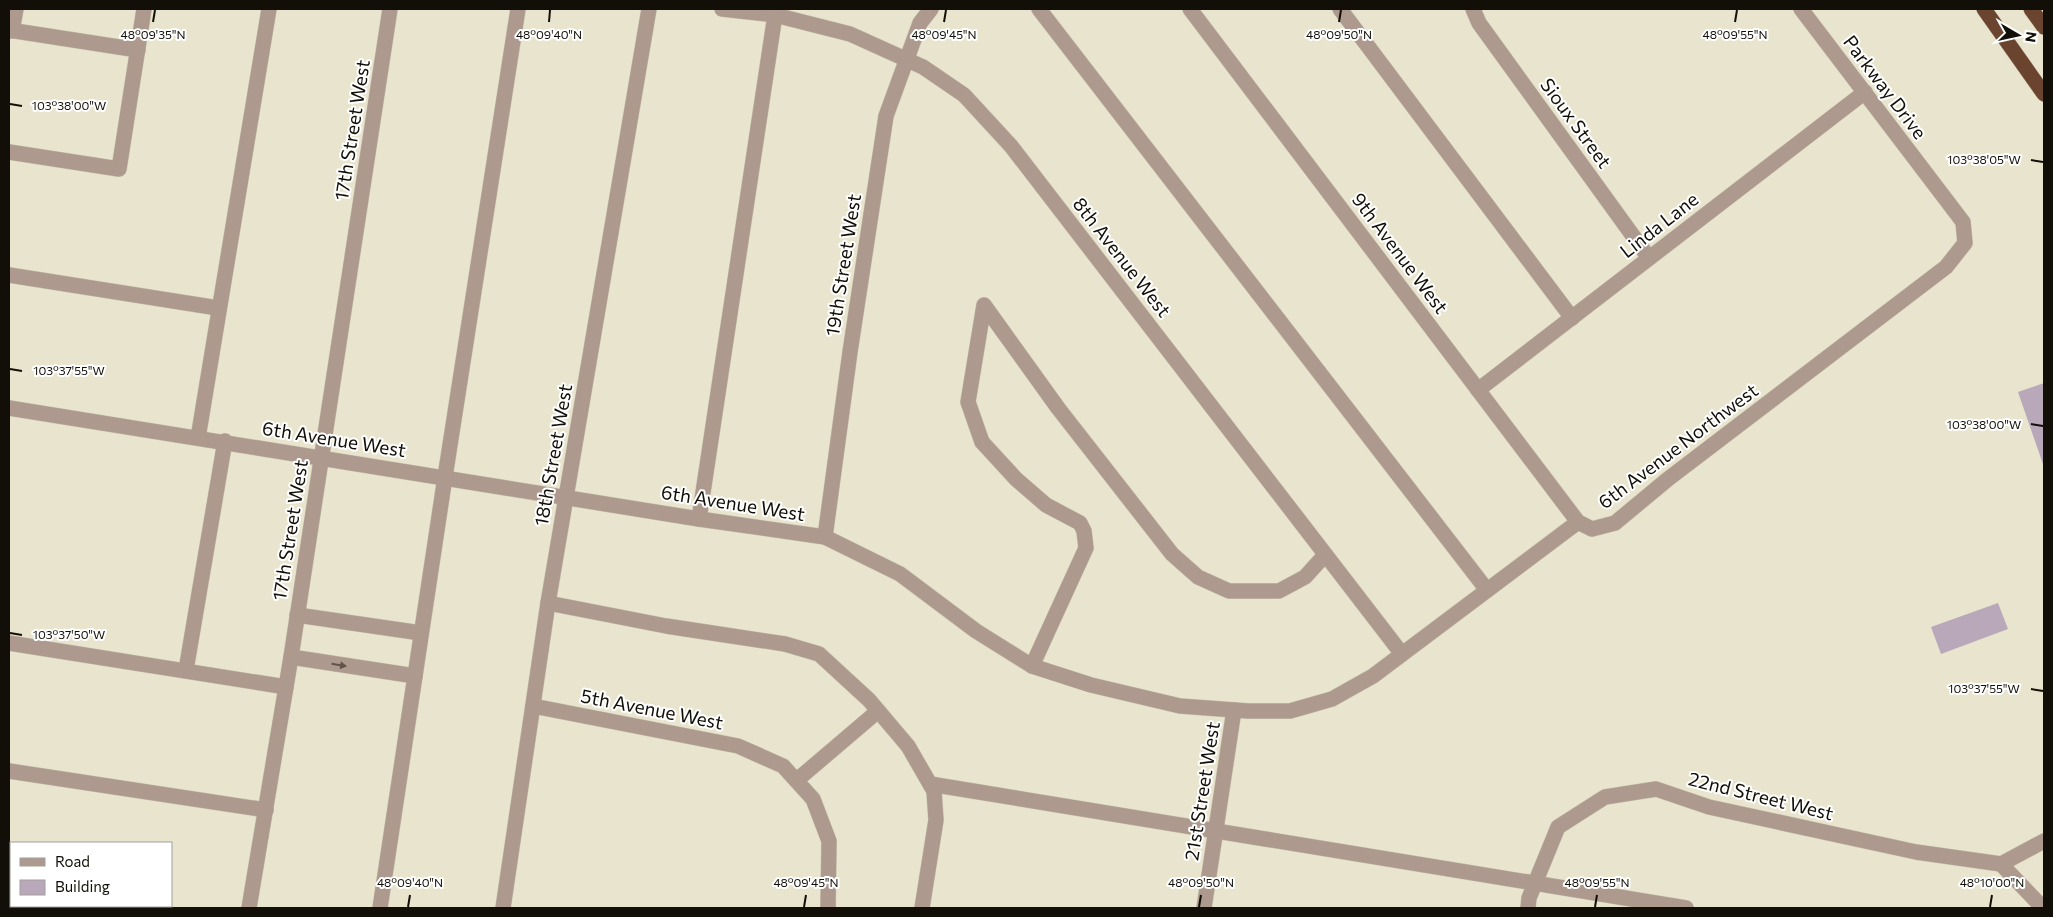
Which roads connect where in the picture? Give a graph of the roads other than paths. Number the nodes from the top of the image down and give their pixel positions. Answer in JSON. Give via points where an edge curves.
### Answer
{"nodes":[{"id":1,"x":16,"y":9,"type":"edge"},
{"id":2,"x":144,"y":9,"type":"edge"},
{"id":3,"x":269,"y":9,"type":"edge"},
{"id":4,"x":390,"y":9,"type":"edge"},
{"id":5,"x":518,"y":9,"type":"edge"},
{"id":6,"x":649,"y":9,"type":"edge"},
{"id":7,"x":722,"y":9,"type":"edge"},
{"id":8,"x":931,"y":9,"type":"edge"},
{"id":9,"x":1039,"y":9,"type":"edge"},
{"id":10,"x":1190,"y":9,"type":"edge"},
{"id":11,"x":1340,"y":9,"type":"edge"},
{"id":12,"x":1473,"y":9,"type":"edge"},
{"id":13,"x":1801,"y":9,"type":"edge"},
{"id":14,"x":1984,"y":9,"type":"edge"},
{"id":15,"x":2031,"y":9,"type":"edge"},
{"id":16,"x":775,"y":15,"type":"junction"},
{"id":17,"x":2044,"y":27,"type":"edge"},
{"id":18,"x":10,"y":30,"type":"edge"},
{"id":19,"x":138,"y":50,"type":"junction"},
{"id":20,"x":907,"y":60,"type":"junction"},
{"id":21,"x":1865,"y":92,"type":"junction"},
{"id":22,"x":2044,"y":94,"type":"edge"},
{"id":23,"x":9,"y":152,"type":"edge"},
{"id":24,"x":1649,"y":258,"type":"junction"},
{"id":25,"x":9,"y":275,"type":"edge"},
{"id":26,"x":1925,"y":283,"type":"joint"},
{"id":27,"x":218,"y":308,"type":"junction"},
{"id":28,"x":1572,"y":318,"type":"junction"},
{"id":29,"x":1478,"y":390,"type":"junction"},
{"id":30,"x":9,"y":408,"type":"edge"},
{"id":31,"x":198,"y":438,"type":"junction"},
{"id":32,"x":224,"y":441,"type":"junction"},
{"id":33,"x":321,"y":457,"type":"junction"},
{"id":34,"x":445,"y":477,"type":"junction"},
{"id":35,"x":566,"y":497,"type":"junction"},
{"id":36,"x":699,"y":518,"type":"junction"},
{"id":37,"x":1578,"y":522,"type":"junction"},
{"id":38,"x":825,"y":537,"type":"junction"},
{"id":39,"x":1325,"y":555,"type":"junction"},
{"id":40,"x":1487,"y":590,"type":"junction"},
{"id":41,"x":548,"y":603,"type":"junction"},
{"id":42,"x":297,"y":615,"type":"junction"},
{"id":43,"x":421,"y":633,"type":"junction"},
{"id":44,"x":9,"y":643,"type":"edge"},
{"id":45,"x":1402,"y":654,"type":"junction"},
{"id":46,"x":290,"y":657,"type":"junction"},
{"id":47,"x":1032,"y":666,"type":"junction"},
{"id":48,"x":186,"y":670,"type":"junction"},
{"id":49,"x":415,"y":676,"type":"junction"},
{"id":50,"x":286,"y":687,"type":"junction"},
{"id":51,"x":533,"y":706,"type":"junction"},
{"id":52,"x":878,"y":710,"type":"junction"},
{"id":53,"x":1234,"y":710,"type":"junction"},
{"id":54,"x":9,"y":771,"type":"edge"},
{"id":55,"x":796,"y":780,"type":"junction"},
{"id":56,"x":930,"y":784,"type":"junction"},
{"id":57,"x":266,"y":810,"type":"junction"},
{"id":58,"x":1216,"y":832,"type":"junction"},
{"id":59,"x":2044,"y":841,"type":"edge"},
{"id":60,"x":2001,"y":864,"type":"junction"},
{"id":61,"x":1536,"y":883,"type":"junction"},
{"id":62,"x":249,"y":908,"type":"edge"},
{"id":63,"x":380,"y":908,"type":"edge"},
{"id":64,"x":503,"y":908,"type":"edge"},
{"id":65,"x":828,"y":908,"type":"edge"},
{"id":66,"x":922,"y":908,"type":"edge"},
{"id":67,"x":1204,"y":908,"type":"edge"},
{"id":68,"x":1528,"y":908,"type":"edge"},
{"id":69,"x":1686,"y":908,"type":"edge"},
{"id":70,"x":2043,"y":908,"type":"edge"}],
"edges":[{"from":1,"to":18,"type":"street"},
{"from":2,"to":19,"type":"street"},
{"from":3,"to":27,"type":"street"},
{"from":4,"to":33,"type":"street","name":"17th Street West"},
{"from":5,"to":34,"type":"street"},
{"from":6,"to":35,"type":"street","name":"18th Street West"},
{"from":7,"to":16,"type":"street","name":"8th Avenue West"},
{"from":8,"to":20,"type":"street","name":"19th Street West","via":[[920,23]]},
{"from":9,"to":40,"type":"street"},
{"from":10,"to":29,"type":"street","name":"9th Avenue West"},
{"from":11,"to":28,"type":"street"},
{"from":12,"to":24,"type":"street","name":"Sioux Street","via":[[1479,23]]},
{"from":13,"to":21,"type":"street","name":"Parkway Drive"},
{"from":14,"to":22,"type":"highway"},
{"from":15,"to":17,"type":"highway"},
{"from":16,"to":20,"type":"street","name":"8th Avenue West","via":[[850,34]]},
{"from":16,"to":36,"type":"street"},
{"from":18,"to":19,"type":"street"},
{"from":19,"to":23,"type":"street","via":[[119,169]]},
{"from":20,"to":38,"type":"street","name":"19th Street West","via":[[886,116]]},
{"from":20,"to":39,"type":"street","name":"8th Avenue West","via":[[964,95],[1011,146]]},
{"from":21,"to":24,"type":"street","name":"Linda Lane"},
{"from":21,"to":26,"type":"street","name":"Parkway Drive","via":[[1963,222],[1965,243],[1946,267]]},
{"from":24,"to":28,"type":"street","name":"Linda Lane"},
{"from":25,"to":27,"type":"street"},
{"from":26,"to":37,"type":"street","name":"6th Avenue Northwest","via":[[1615,523],[1592,529]]},
{"from":27,"to":31,"type":"street"},
{"from":28,"to":29,"type":"street","name":"Linda Lane"},
{"from":29,"to":37,"type":"street","name":"9th Avenue West"},
{"from":30,"to":31,"type":"street","name":"6th Avenue West"},
{"from":31,"to":32,"type":"street","name":"6th Avenue West"},
{"from":32,"to":33,"type":"street","name":"6th Avenue West"},
{"from":32,"to":48,"type":"street"},
{"from":33,"to":34,"type":"street","name":"6th Avenue West"},
{"from":33,"to":42,"type":"street","name":"17th Street West"},
{"from":34,"to":35,"type":"street","name":"6th Avenue West"},
{"from":34,"to":43,"type":"street"},
{"from":35,"to":36,"type":"street","name":"6th Avenue West"},
{"from":35,"to":41,"type":"street","name":"18th Street West"},
{"from":36,"to":38,"type":"street","name":"6th Avenue West"},
{"from":37,"to":40,"type":"street"},
{"from":38,"to":47,"type":"street","name":"6th Avenue West","via":[[900,574],[976,631]]},
{"from":39,"to":45,"type":"street","name":"8th Avenue West"},
{"from":39,"to":47,"type":"street","via":[[1305,577],[1279,591],[1229,591],[1198,577],[1172,554],[1058,408],[984,305],[968,402],[982,442],[1016,480],[1046,505],[1080,523],[1084,531],[1086,548]]},
{"from":40,"to":45,"type":"street"},
{"from":41,"to":51,"type":"street","name":"18th Street West"},
{"from":41,"to":52,"type":"street","via":[[666,626],[785,644],[818,654]]},
{"from":42,"to":43,"type":"street"},
{"from":42,"to":46,"type":"street","name":"17th Street West"},
{"from":43,"to":49,"type":"street"},
{"from":44,"to":48,"type":"street"},
{"from":45,"to":53,"type":"street","name":"6th Avenue West","via":[[1332,699],[1290,711]]},
{"from":46,"to":49,"type":"street","one_way":true},
{"from":46,"to":50,"type":"street","name":"17th Street West"},
{"from":47,"to":53,"type":"street","name":"6th Avenue West","via":[[1091,686],[1180,706]]},
{"from":48,"to":50,"type":"street"},
{"from":49,"to":63,"type":"street"},
{"from":50,"to":57,"type":"street","name":"17th Street West"},
{"from":51,"to":55,"type":"street","name":"5th Avenue West","via":[[738,746],[783,766]]},
{"from":51,"to":64,"type":"street","name":"18th Street West"},
{"from":52,"to":55,"type":"street"},
{"from":52,"to":56,"type":"street","via":[[908,746]]},
{"from":53,"to":58,"type":"street","name":"21st Street West"},
{"from":54,"to":57,"type":"street"},
{"from":55,"to":65,"type":"street","via":[[813,799],[829,841]]},
{"from":56,"to":58,"type":"street"},
{"from":56,"to":66,"type":"street","via":[[934,791],[936,820]]},
{"from":57,"to":62,"type":"street","name":"17th Street West"},
{"from":58,"to":61,"type":"street"},
{"from":58,"to":67,"type":"street","name":"21st Street West"},
{"from":59,"to":60,"type":"street"},
{"from":60,"to":61,"type":"street","name":"22nd Street West","via":[[1916,852],[1709,807],[1656,789],[1605,797],[1558,827]]},
{"from":60,"to":70,"type":"street"},
{"from":61,"to":68,"type":"street","name":"22nd Street West"},
{"from":61,"to":69,"type":"street"}]}
